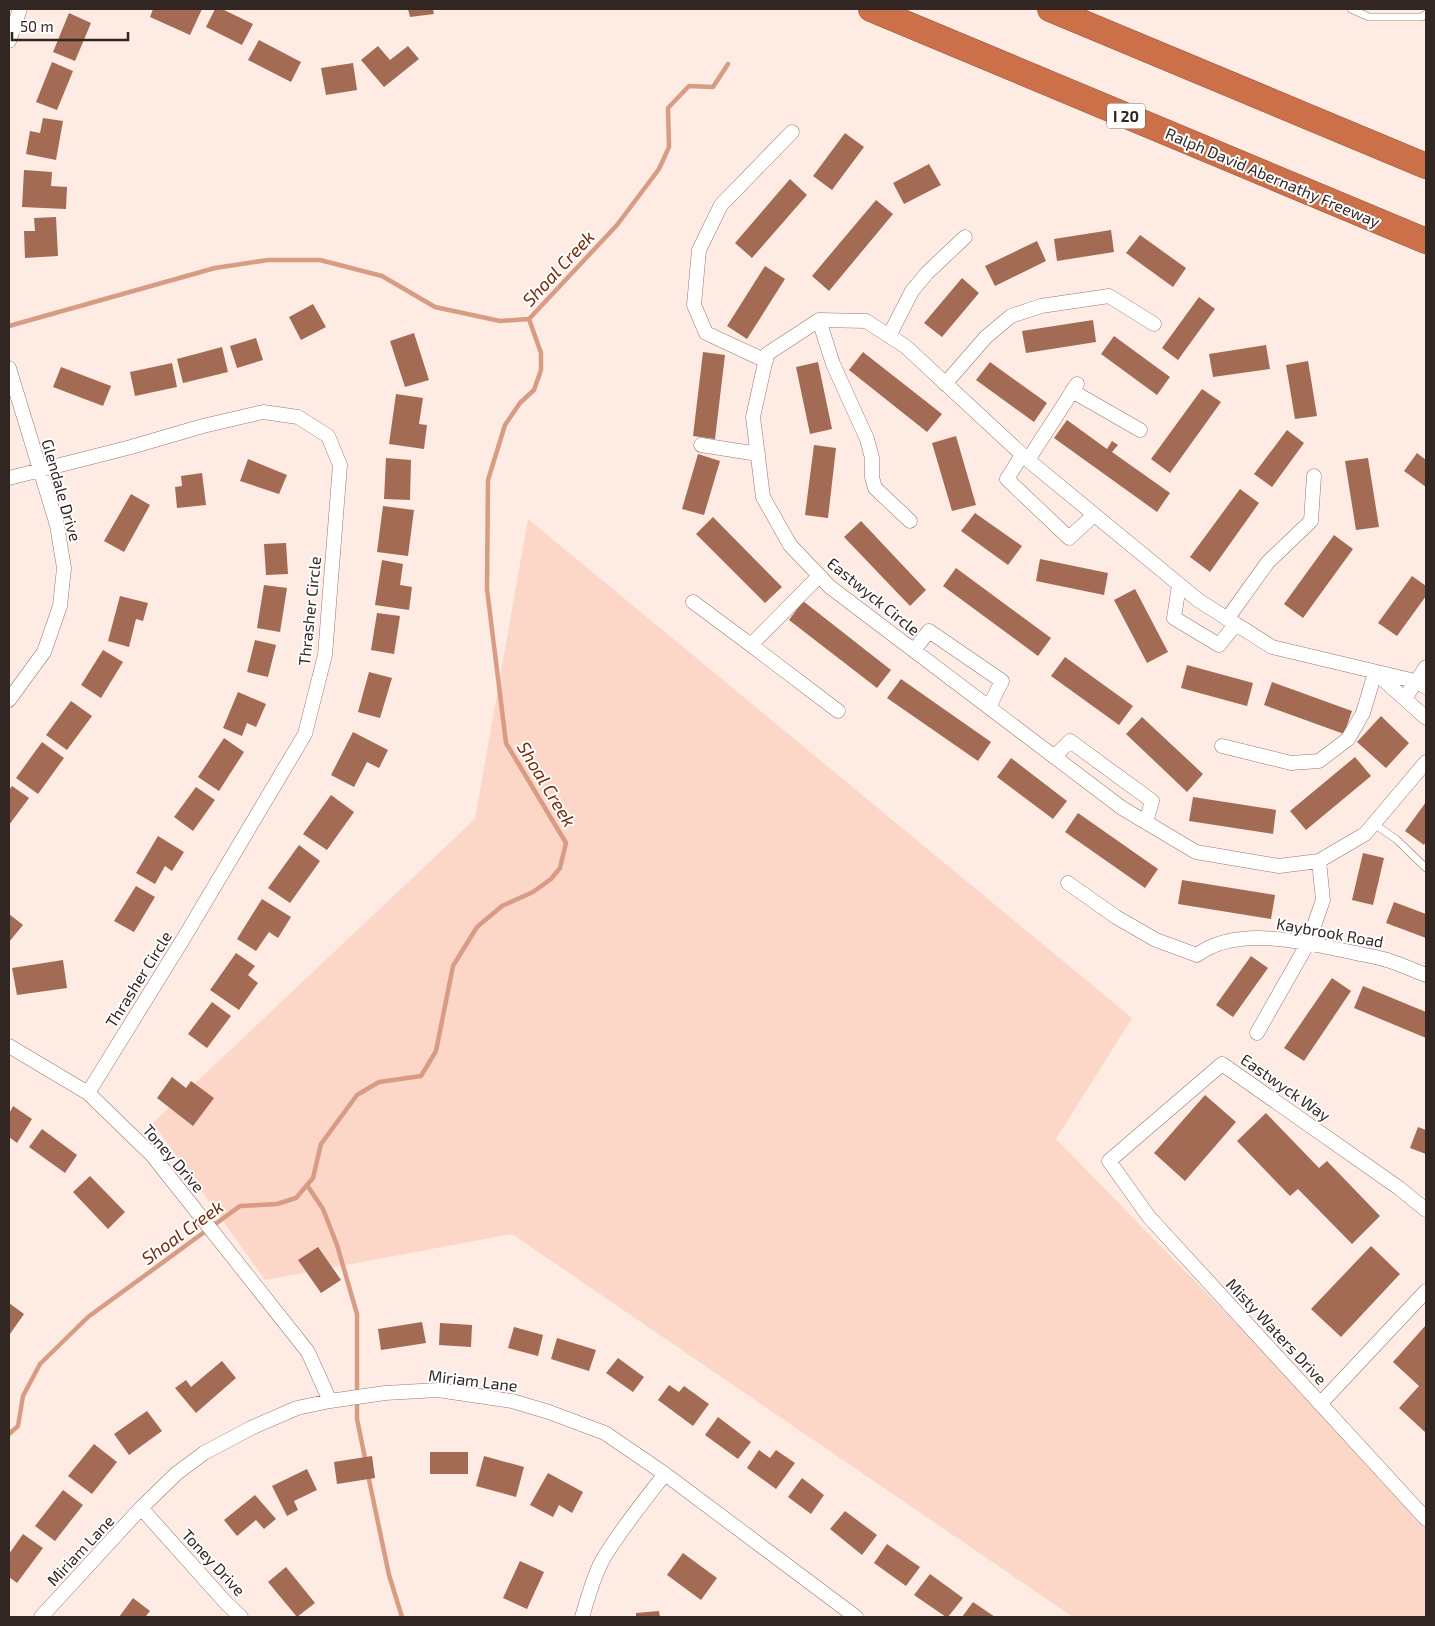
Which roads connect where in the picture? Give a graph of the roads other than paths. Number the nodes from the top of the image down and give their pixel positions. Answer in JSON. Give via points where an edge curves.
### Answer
{"nodes":[{"id":1,"x":20,"y":9,"type":"edge"},
{"id":2,"x":871,"y":9,"type":"edge"},
{"id":3,"x":1050,"y":9,"type":"edge"},
{"id":4,"x":1351,"y":9,"type":"edge"},
{"id":5,"x":1426,"y":14,"type":"edge"},
{"id":6,"x":9,"y":41,"type":"edge"},
{"id":7,"x":1166,"y":56,"type":"junction"},
{"id":8,"x":792,"y":132,"type":"dead end"},
{"id":9,"x":1426,"y":153,"type":"edge"},
{"id":10,"x":1426,"y":166,"type":"edge"},
{"id":11,"x":965,"y":237,"type":"dead end"},
{"id":12,"x":1426,"y":243,"type":"edge"},
{"id":13,"x":819,"y":320,"type":"junction"},
{"id":14,"x":1154,"y":324,"type":"dead end"},
{"id":15,"x":889,"y":336,"type":"junction"},
{"id":16,"x":766,"y":361,"type":"junction"},
{"id":17,"x":9,"y":368,"type":"edge"},
{"id":18,"x":946,"y":384,"type":"junction"},
{"id":19,"x":1140,"y":430,"type":"dead end"},
{"id":20,"x":701,"y":446,"type":"dead end"},
{"id":21,"x":758,"y":454,"type":"junction"},
{"id":22,"x":1025,"y":458,"type":"junction"},
{"id":23,"x":39,"y":471,"type":"junction"},
{"id":24,"x":1314,"y":476,"type":"dead end"},
{"id":25,"x":9,"y":478,"type":"edge"},
{"id":26,"x":1094,"y":515,"type":"junction"},
{"id":27,"x":910,"y":521,"type":"dead end"},
{"id":28,"x":818,"y":576,"type":"junction"},
{"id":29,"x":1179,"y":585,"type":"junction"},
{"id":30,"x":693,"y":602,"type":"dead end"},
{"id":31,"x":1232,"y":621,"type":"junction"},
{"id":32,"x":751,"y":645,"type":"junction"},
{"id":33,"x":914,"y":650,"type":"junction"},
{"id":34,"x":1426,"y":667,"type":"edge"},
{"id":35,"x":1375,"y":672,"type":"junction"},
{"id":36,"x":1421,"y":684,"type":"edge"},
{"id":37,"x":1405,"y":698,"type":"junction"},
{"id":38,"x":9,"y":700,"type":"edge"},
{"id":39,"x":989,"y":707,"type":"junction"},
{"id":40,"x":838,"y":711,"type":"dead end"},
{"id":41,"x":1426,"y":718,"type":"edge"},
{"id":42,"x":1222,"y":746,"type":"dead end"},
{"id":43,"x":1054,"y":757,"type":"junction"},
{"id":44,"x":1426,"y":762,"type":"edge"},
{"id":45,"x":1146,"y":822,"type":"junction"},
{"id":46,"x":1374,"y":824,"type":"junction"},
{"id":47,"x":1319,"y":861,"type":"junction"},
{"id":48,"x":1426,"y":868,"type":"edge"},
{"id":49,"x":1068,"y":883,"type":"dead end"},
{"id":50,"x":1308,"y":943,"type":"junction"},
{"id":51,"x":1426,"y":976,"type":"edge"},
{"id":52,"x":1257,"y":1034,"type":"dead end"},
{"id":53,"x":9,"y":1046,"type":"edge"},
{"id":54,"x":88,"y":1093,"type":"junction"},
{"id":55,"x":1109,"y":1161,"type":"joint"},
{"id":56,"x":1426,"y":1210,"type":"edge"},
{"id":57,"x":1426,"y":1292,"type":"edge"},
{"id":58,"x":330,"y":1401,"type":"junction"},
{"id":59,"x":1320,"y":1404,"type":"junction"},
{"id":60,"x":664,"y":1474,"type":"junction"},
{"id":61,"x":141,"y":1508,"type":"junction"},
{"id":62,"x":1426,"y":1519,"type":"edge"},
{"id":63,"x":40,"y":1617,"type":"edge"},
{"id":64,"x":242,"y":1617,"type":"edge"},
{"id":65,"x":582,"y":1617,"type":"edge"},
{"id":66,"x":856,"y":1617,"type":"edge"}],
"edges":[{"from":1,"to":6,"type":"street"},
{"from":2,"to":12,"type":"highway","name":"Ralph David Abernathy Freeway","number":"I 20"},
{"from":3,"to":7,"type":"highway"},
{"from":4,"to":5,"type":"lane","via":[[1369,17]]},
{"from":7,"to":9,"type":"highway"},
{"from":7,"to":10,"type":"highway"},
{"from":8,"to":16,"type":"street","via":[[721,205],[700,250],[694,305],[706,333]]},
{"from":11,"to":15,"type":"street","via":[[912,291]]},
{"from":13,"to":15,"type":"street","via":[[866,320]]},
{"from":13,"to":16,"type":"street","via":[[767,354]]},
{"from":13,"to":27,"type":"street","via":[[833,364],[867,439],[875,488]]},
{"from":14,"to":18,"type":"street","via":[[1110,296],[1041,306],[1011,316],[986,337]]},
{"from":15,"to":18,"type":"street","via":[[905,346]]},
{"from":16,"to":21,"type":"street","name":"Eastwyck Circle","via":[[753,417]]},
{"from":17,"to":23,"type":"street","name":"Glendale Drive"},
{"from":18,"to":22,"type":"street"},
{"from":19,"to":22,"type":"street","via":[[1074,388]]},
{"from":20,"to":21,"type":"street"},
{"from":21,"to":28,"type":"street","name":"Eastwyck Circle","via":[[763,497],[790,545]]},
{"from":22,"to":26,"type":"street"},
{"from":22,"to":26,"type":"street","via":[[1007,479],[1068,538]]},
{"from":23,"to":25,"type":"street","name":"Thrasher Circle"},
{"from":23,"to":38,"type":"street","name":"Glendale Drive","via":[[57,525],[64,568],[60,606],[44,652]]},
{"from":23,"to":54,"type":"street","name":"Thrasher Circle","via":[[263,412],[298,417],[328,436],[340,465],[325,655],[305,734],[186,936]]},
{"from":24,"to":31,"type":"street","via":[[1311,521],[1268,562]]},
{"from":26,"to":29,"type":"street"},
{"from":28,"to":32,"type":"street"},
{"from":28,"to":33,"type":"street","name":"Eastwyck Circle"},
{"from":29,"to":31,"type":"street"},
{"from":29,"to":31,"type":"street","via":[[1174,618],[1219,645]]},
{"from":30,"to":32,"type":"street"},
{"from":31,"to":35,"type":"street","via":[[1272,647]]},
{"from":32,"to":40,"type":"street"},
{"from":33,"to":39,"type":"street","name":"Eastwyck Circle"},
{"from":33,"to":39,"type":"street","via":[[929,631],[1002,681]]},
{"from":34,"to":36,"type":"street"},
{"from":35,"to":36,"type":"street"},
{"from":35,"to":37,"type":"street"},
{"from":35,"to":42,"type":"street","via":[[1362,713],[1348,739],[1318,761],[1291,763]]},
{"from":36,"to":37,"type":"street"},
{"from":37,"to":41,"type":"street"},
{"from":39,"to":43,"type":"street","name":"Eastwyck Circle"},
{"from":43,"to":45,"type":"street","name":"Eastwyck Circle"},
{"from":43,"to":45,"type":"street","via":[[1070,741],[1152,801]]},
{"from":44,"to":46,"type":"street","name":"Eastwyck Circle"},
{"from":45,"to":47,"type":"street","name":"Eastwyck Circle","via":[[1196,852],[1279,866]]},
{"from":46,"to":47,"type":"street","name":"Eastwyck Circle","via":[[1365,834]]},
{"from":46,"to":48,"type":"lane"},
{"from":47,"to":50,"type":"street","name":"Eastwyck Way","via":[[1323,900]]},
{"from":49,"to":50,"type":"street","name":"Kaybrook Road","via":[[1148,935],[1197,955],[1207,947],[1243,939]]},
{"from":50,"to":51,"type":"street","name":"Kaybrook Road","via":[[1388,960]]},
{"from":50,"to":52,"type":"street","name":"Eastwyck Way"},
{"from":53,"to":54,"type":"street","name":"Toney Drive"},
{"from":54,"to":58,"type":"street","name":"Toney Drive","via":[[152,1155],[308,1352]]},
{"from":55,"to":56,"type":"street","name":"Eastwyck Way","via":[[1222,1064]]},
{"from":55,"to":59,"type":"street","name":"Misty Waters Drive","via":[[1149,1217]]},
{"from":57,"to":59,"type":"street"},
{"from":58,"to":60,"type":"street","name":"Miriam Lane","via":[[438,1390],[512,1401],[605,1433]]},
{"from":58,"to":61,"type":"street","name":"Miriam Lane","via":[[297,1408],[204,1453],[177,1473]]},
{"from":59,"to":62,"type":"street","name":"Misty Waters Drive"},
{"from":60,"to":65,"type":"street","via":[[603,1560]]},
{"from":60,"to":66,"type":"street","name":"Miriam Lane"},
{"from":61,"to":63,"type":"street","name":"Miriam Lane"},
{"from":61,"to":64,"type":"street","name":"Toney Drive"}]}
